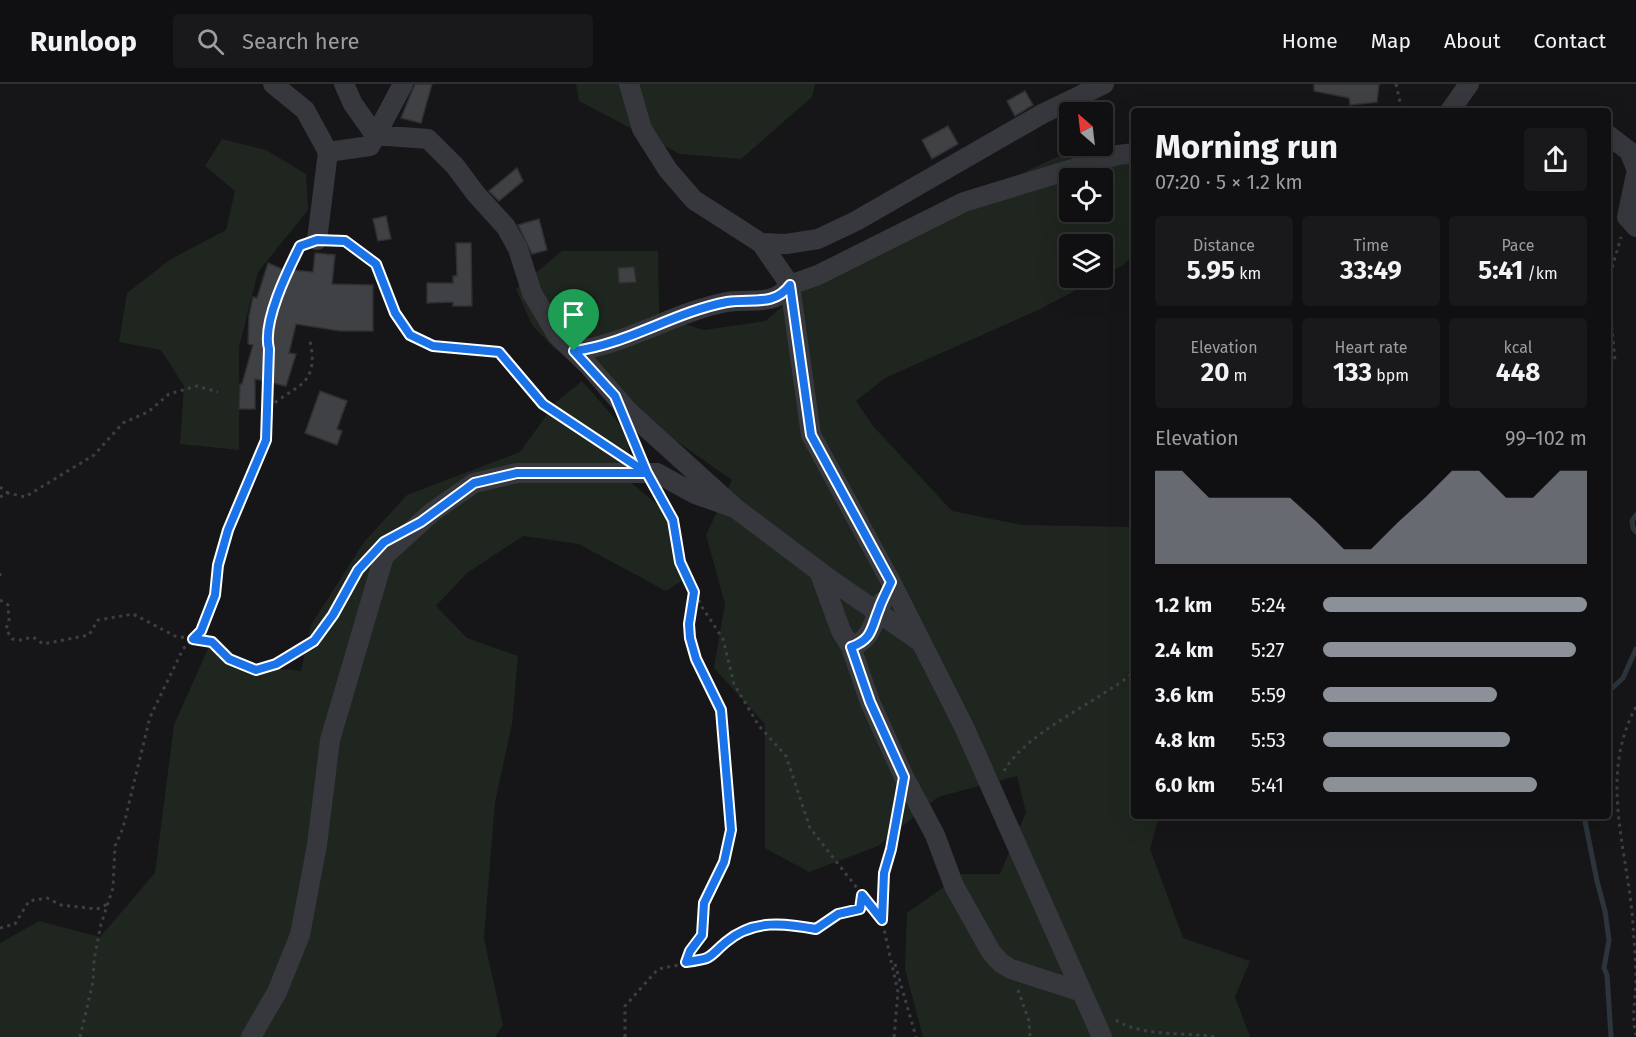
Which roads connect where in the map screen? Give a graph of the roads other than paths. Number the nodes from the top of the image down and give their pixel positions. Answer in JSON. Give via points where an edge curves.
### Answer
{"nodes":[{"id":1,"x":273,"y":84,"type":"edge"},
{"id":2,"x":344,"y":84,"type":"edge"},
{"id":3,"x":403,"y":84,"type":"edge"},
{"id":4,"x":629,"y":84,"type":"edge"},
{"id":5,"x":1104,"y":84,"type":"edge"},
{"id":6,"x":1468,"y":84,"type":"edge"},
{"id":7,"x":1452,"y":108,"type":"edge"},
{"id":8,"x":375,"y":135,"type":"junction"},
{"id":9,"x":1611,"y":137,"type":"edge"},
{"id":10,"x":328,"y":152,"type":"junction"},
{"id":11,"x":1131,"y":153,"type":"edge"},
{"id":12,"x":1636,"y":168,"type":"edge"},
{"id":13,"x":1636,"y":174,"type":"edge"},
{"id":14,"x":1632,"y":222,"type":"edge"},
{"id":15,"x":317,"y":240,"type":"road end"},
{"id":16,"x":761,"y":243,"type":"junction"},
{"id":17,"x":790,"y":285,"type":"junction"},
{"id":18,"x":574,"y":351,"type":"junction"},
{"id":19,"x":735,"y":508,"type":"junction"},
{"id":20,"x":819,"y":571,"type":"junction"},
{"id":21,"x":891,"y":582,"type":"junction"},
{"id":22,"x":878,"y":612,"type":"junction"},
{"id":23,"x":921,"y":642,"type":"junction"},
{"id":24,"x":851,"y":647,"type":"junction"},
{"id":25,"x":1082,"y":992,"type":"junction"},
{"id":26,"x":251,"y":1037,"type":"edge"},
{"id":27,"x":1102,"y":1037,"type":"edge"}],
"edges":[{"from":1,"to":10,"type":"street","via":[[304,110]]},
{"from":2,"to":8,"type":"street"},
{"from":3,"to":8,"type":"street"},
{"from":4,"to":16,"type":"street","via":[[642,129],[668,170],[694,200]]},
{"from":5,"to":16,"type":"street","via":[[1042,114],[818,239]]},
{"from":6,"to":7,"type":"street"},
{"from":8,"to":10,"type":"street","via":[[370,146]]},
{"from":8,"to":18,"type":"street","via":[[428,139],[455,166],[506,227],[518,249],[532,293],[557,335]]},
{"from":9,"to":12,"type":"street","via":[[1629,151]]},
{"from":10,"to":15,"type":"street"},
{"from":11,"to":17,"type":"street","via":[[964,202],[819,275]]},
{"from":13,"to":14,"type":"street"},
{"from":16,"to":17,"type":"street"},
{"from":17,"to":18,"type":"street","via":[[775,298],[728,302],[678,315],[652,329],[595,349]]},
{"from":17,"to":21,"type":"street","via":[[811,435]]},
{"from":18,"to":19,"type":"street","via":[[629,412]]},
{"from":19,"to":20,"type":"street"},
{"from":19,"to":26,"type":"street","via":[[695,494],[657,473],[517,473],[474,483],[431,513],[384,556],[330,740],[317,845],[300,935],[277,992]]},
{"from":20,"to":22,"type":"street"},
{"from":20,"to":24,"type":"street","via":[[841,631]]},
{"from":21,"to":22,"type":"street"},
{"from":21,"to":23,"type":"street"},
{"from":22,"to":23,"type":"street"},
{"from":22,"to":24,"type":"street","via":[[873,631]]},
{"from":23,"to":25,"type":"street","via":[[965,729]]},
{"from":24,"to":25,"type":"street","via":[[870,702],[954,886],[991,952],[1001,963]]},
{"from":25,"to":27,"type":"street"}]}
